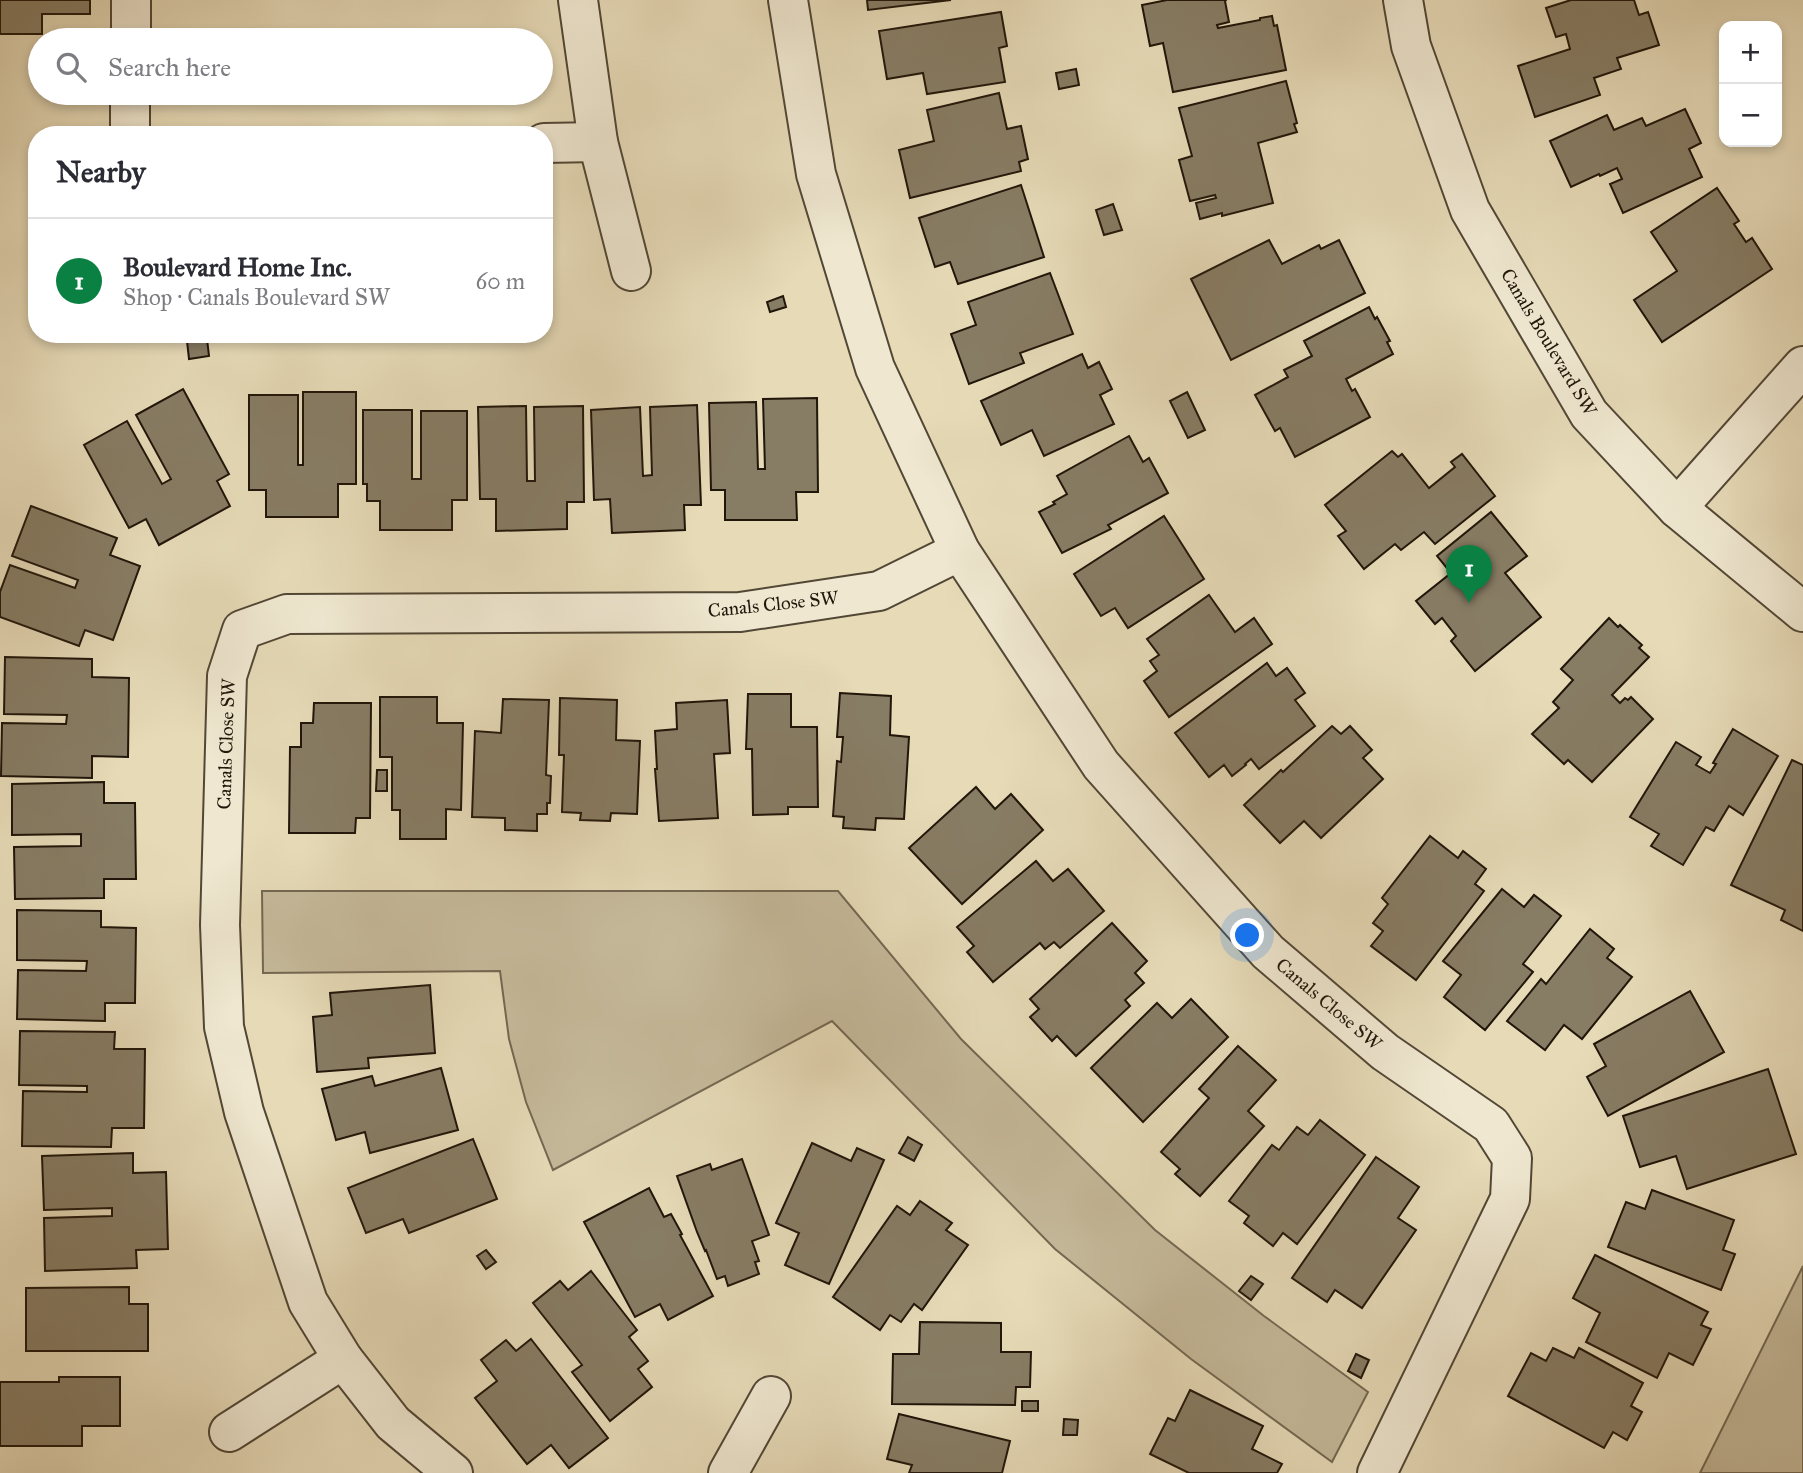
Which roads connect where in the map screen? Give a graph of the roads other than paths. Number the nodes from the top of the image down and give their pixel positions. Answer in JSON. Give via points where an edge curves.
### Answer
{"nodes":[{"id":1,"x":131,"y":0,"type":"edge"},
{"id":2,"x":578,"y":0,"type":"edge"},
{"id":3,"x":788,"y":0,"type":"edge"},
{"id":4,"x":1403,"y":0,"type":"edge"},
{"id":5,"x":131,"y":28,"type":"edge"},
{"id":6,"x":130,"y":105,"type":"edge"},
{"id":7,"x":130,"y":126,"type":"edge"},
{"id":8,"x":598,"y":142,"type":"junction"},
{"id":9,"x":553,"y":143,"type":"edge"},
{"id":10,"x":631,"y":271,"type":"dead end"},
{"id":11,"x":1803,"y":366,"type":"edge"},
{"id":12,"x":1677,"y":508,"type":"junction"},
{"id":13,"x":960,"y":551,"type":"junction"},
{"id":14,"x":1803,"y":612,"type":"edge"},
{"id":15,"x":343,"y":1359,"type":"junction"},
{"id":16,"x":771,"y":1396,"type":"dead end"},
{"id":17,"x":229,"y":1432,"type":"dead end"},
{"id":18,"x":453,"y":1473,"type":"edge"},
{"id":19,"x":728,"y":1473,"type":"edge"},
{"id":20,"x":1377,"y":1473,"type":"edge"}],
"edges":[{"from":1,"to":5,"type":"street"},
{"from":2,"to":8,"type":"street"},
{"from":3,"to":13,"type":"street","name":"Canals Close SW","via":[[816,174],[875,368]]},
{"from":4,"to":12,"type":"street","name":"Canals Boulevard SW","via":[[1411,46],[1470,210],[1589,414]]},
{"from":6,"to":7,"type":"street"},
{"from":8,"to":9,"type":"street"},
{"from":8,"to":10,"type":"street"},
{"from":11,"to":12,"type":"street"},
{"from":12,"to":14,"type":"street","name":"Canals Boulevard SW"},
{"from":13,"to":15,"type":"street","name":"Canals Close SW","via":[[879,592],[740,612],[287,614],[242,630],[227,676],[220,925],[224,1027],[244,1112],[308,1302]]},
{"from":13,"to":20,"type":"street","name":"Canals Close SW","via":[[1101,765],[1268,952],[1385,1052],[1491,1125],[1512,1158],[1510,1199]]},
{"from":15,"to":17,"type":"street"},
{"from":15,"to":18,"type":"street","name":"Canals Close SW","via":[[393,1423]]},
{"from":16,"to":19,"type":"street"}]}
